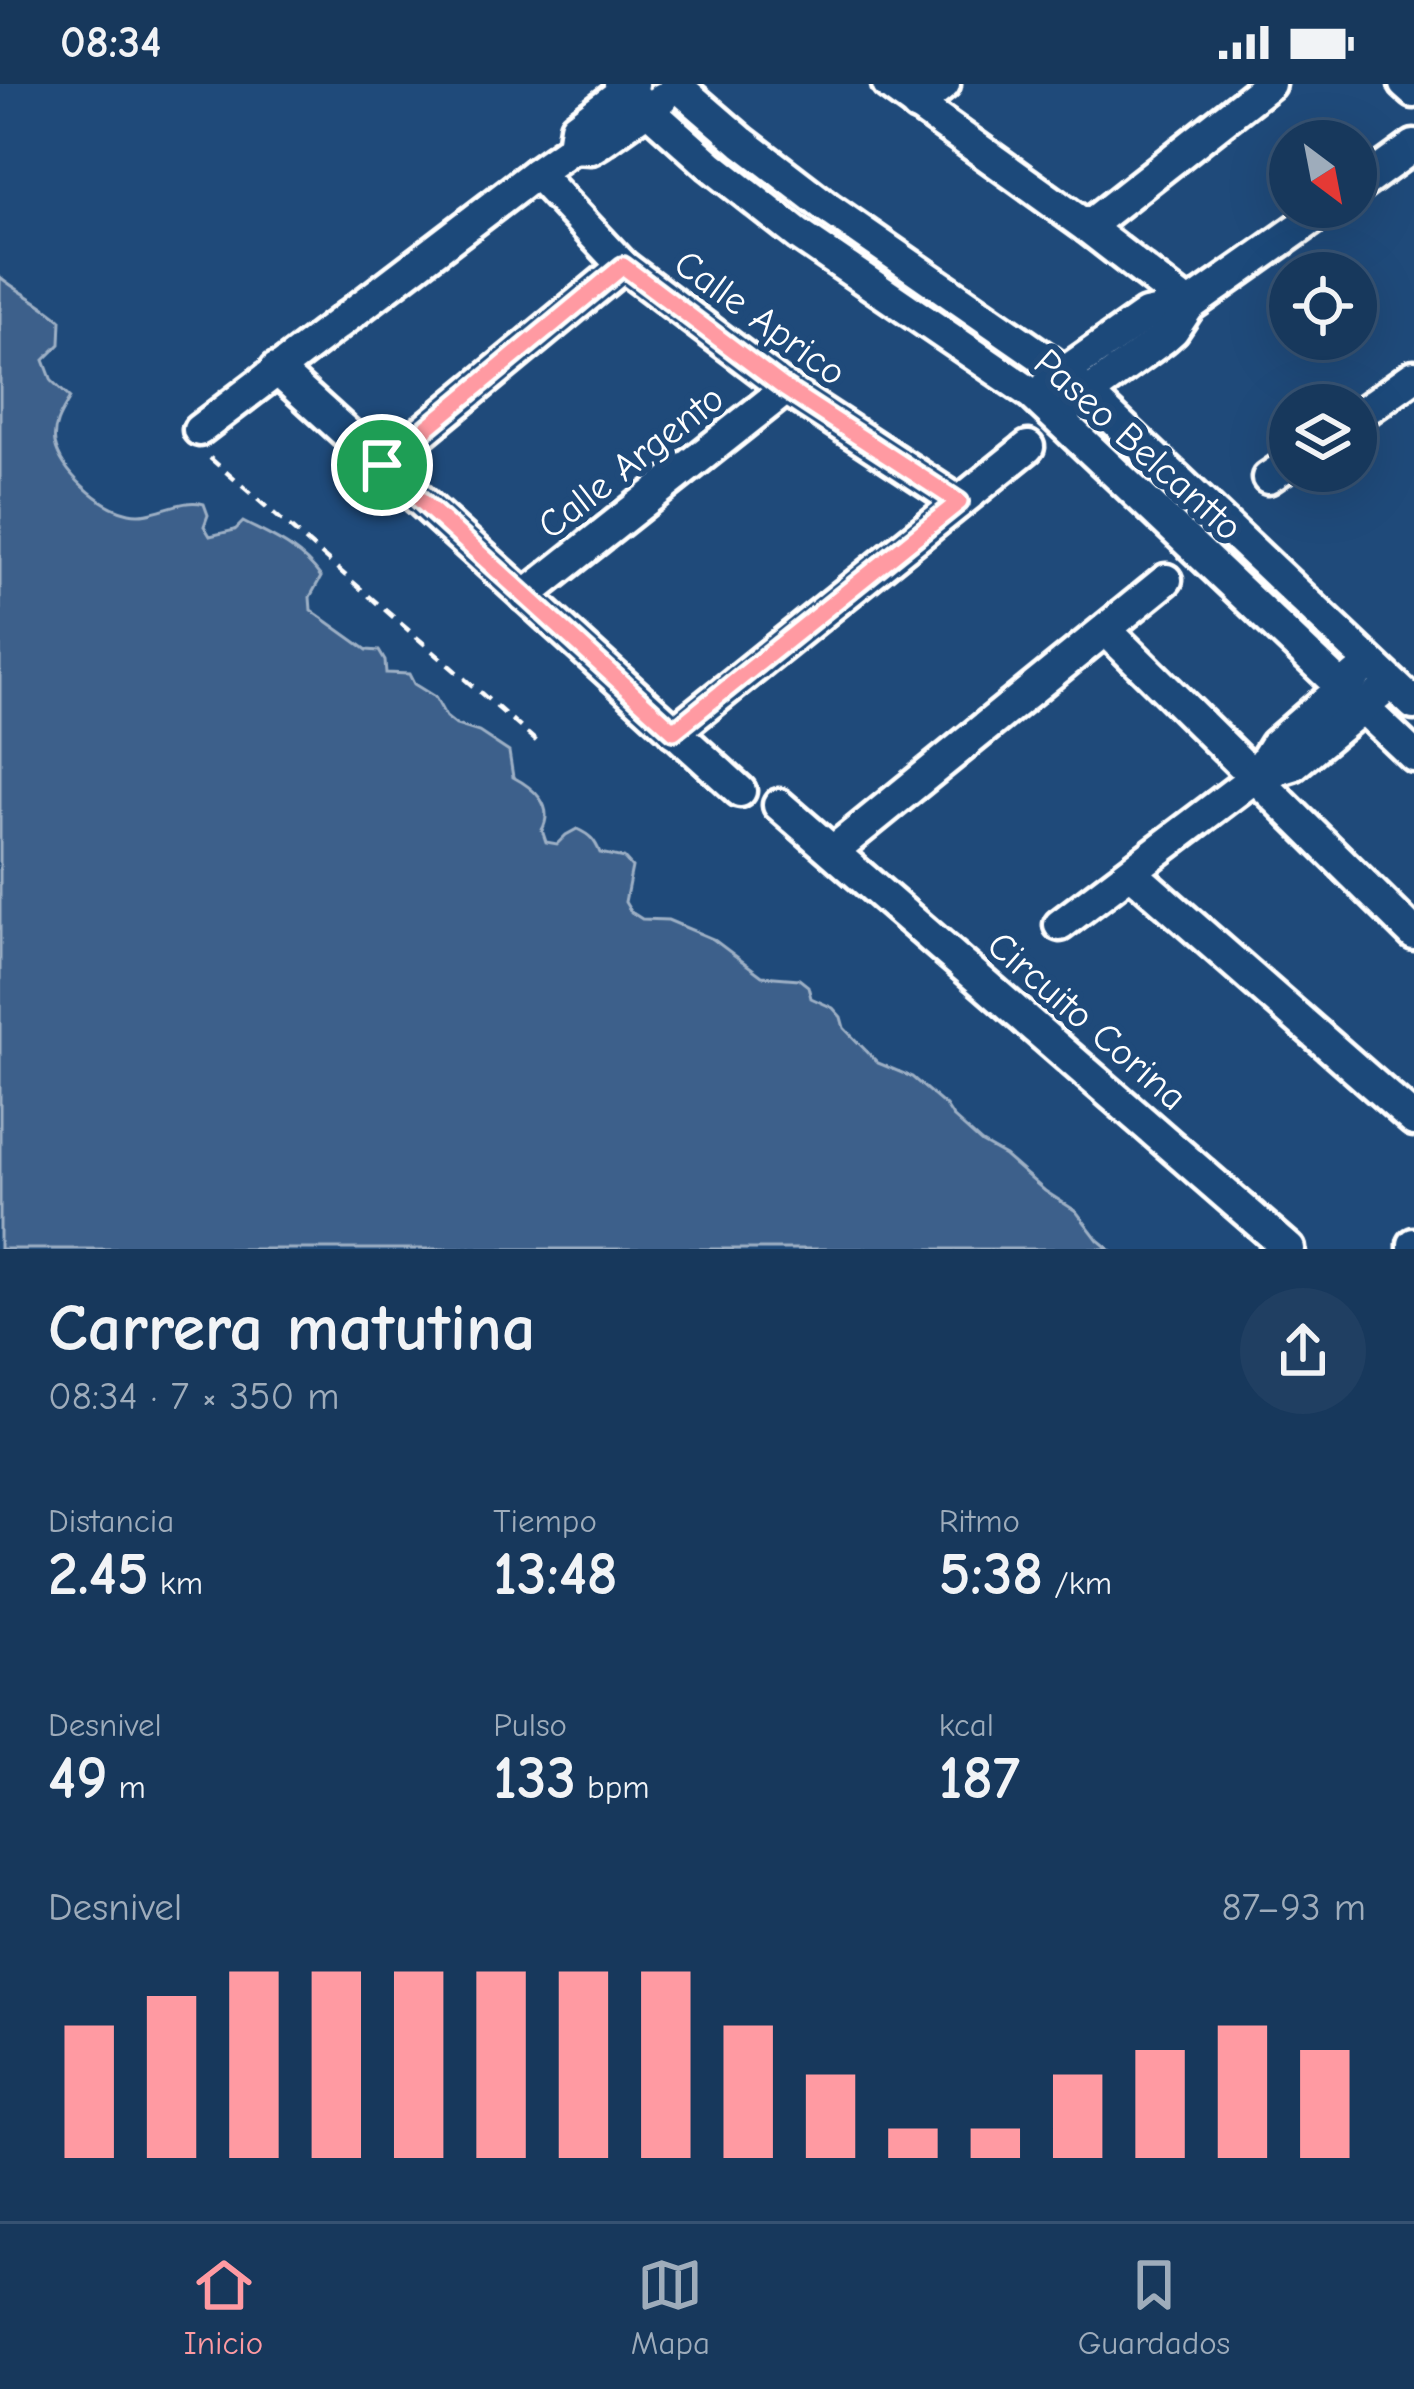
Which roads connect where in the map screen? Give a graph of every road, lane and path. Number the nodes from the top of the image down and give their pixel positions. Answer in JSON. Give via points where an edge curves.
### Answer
{"nodes":[{"id":1,"x":889,"y":84,"type":"edge"},
{"id":2,"x":944,"y":84,"type":"edge"},
{"id":3,"x":1269,"y":84,"type":"edge"},
{"id":4,"x":1406,"y":84,"type":"edge"},
{"id":5,"x":677,"y":85,"type":"edge"},
{"id":6,"x":632,"y":92,"type":"edge"},
{"id":7,"x":1414,"y":92,"type":"edge"},
{"id":8,"x":917,"y":106,"type":"junction"},
{"id":9,"x":1414,"y":146,"type":"edge"},
{"id":10,"x":536,"y":173,"type":"junction"},
{"id":11,"x":1377,"y":173,"type":"edge"},
{"id":12,"x":1087,"y":227,"type":"junction"},
{"id":13,"x":1299,"y":228,"type":"edge"},
{"id":14,"x":623,"y":266,"type":"junction"},
{"id":15,"x":1189,"y":306,"type":"junction"},
{"id":16,"x":276,"y":369,"type":"junction"},
{"id":17,"x":1064,"y":372,"type":"junction"},
{"id":18,"x":1414,"y":376,"type":"edge"},
{"id":19,"x":786,"y":389,"type":"junction"},
{"id":20,"x":1089,"y":393,"type":"junction"},
{"id":21,"x":1032,"y":394,"type":"junction"},
{"id":22,"x":1377,"y":402,"type":"edge"},
{"id":23,"x":1057,"y":416,"type":"junction"},
{"id":24,"x":199,"y":430,"type":"joint"},
{"id":25,"x":1028,"y":447,"type":"dead end"},
{"id":26,"x":382,"y":465,"type":"junction"},
{"id":27,"x":959,"y":502,"type":"junction"},
{"id":28,"x":1166,"y":580,"type":"dead end"},
{"id":29,"x":525,"y":596,"type":"junction"},
{"id":30,"x":1106,"y":630,"type":"junction"},
{"id":31,"x":1392,"y":684,"type":"edge"},
{"id":32,"x":1344,"y":704,"type":"junction"},
{"id":33,"x":674,"y":731,"type":"junction"},
{"id":34,"x":543,"y":747,"type":"dead end"},
{"id":35,"x":1414,"y":756,"type":"edge"},
{"id":36,"x":1255,"y":777,"type":"junction"},
{"id":37,"x":740,"y":791,"type":"dead end"},
{"id":38,"x":779,"y":806,"type":"dead end"},
{"id":39,"x":833,"y":851,"type":"junction"},
{"id":40,"x":1130,"y":872,"type":"junction"},
{"id":41,"x":1060,"y":925,"type":"dead end"},
{"id":42,"x":1414,"y":934,"type":"edge"},
{"id":43,"x":1414,"y":1120,"type":"edge"},
{"id":44,"x":1288,"y":1249,"type":"edge"}],
"edges":[{"from":1,"to":8,"type":"street"},
{"from":2,"to":8,"type":"street"},
{"from":3,"to":12,"type":"street"},
{"from":4,"to":7,"type":"street"},
{"from":5,"to":6,"type":"street"},
{"from":5,"to":17,"type":"street","name":"Paseo Belcantto","via":[[828,208]]},
{"from":6,"to":10,"type":"street","via":[[576,127],[573,147]]},
{"from":6,"to":21,"type":"street","name":"Paseo Belcantto","via":[[799,235]]},
{"from":8,"to":12,"type":"street"},
{"from":9,"to":11,"type":"street"},
{"from":10,"to":14,"type":"street","name":"Calle Aprico"},
{"from":10,"to":16,"type":"street"},
{"from":12,"to":15,"type":"street"},
{"from":13,"to":15,"type":"street"},
{"from":14,"to":19,"type":"street","name":"Calle Aprico"},
{"from":14,"to":26,"type":"street"},
{"from":15,"to":17,"type":"street","via":[[1146,315]]},
{"from":15,"to":20,"type":"street","via":[[1164,338]]},
{"from":16,"to":24,"type":"street"},
{"from":16,"to":26,"type":"street"},
{"from":17,"to":20,"type":"street","name":"Paseo Belcantto"},
{"from":17,"to":21,"type":"street"},
{"from":18,"to":22,"type":"street"},
{"from":19,"to":27,"type":"street","name":"Calle Aprico"},
{"from":19,"to":29,"type":"street","name":"Calle Argento"},
{"from":20,"to":23,"type":"street"},
{"from":20,"to":31,"type":"street","name":"Paseo Belcantto"},
{"from":21,"to":23,"type":"street","name":"Paseo Belcantto"},
{"from":23,"to":32,"type":"street","name":"Paseo Belcantto"},
{"from":24,"to":34,"type":"path","via":[[211,460]]},
{"from":25,"to":27,"type":"street"},
{"from":26,"to":29,"type":"street"},
{"from":27,"to":33,"type":"street"},
{"from":28,"to":30,"type":"street"},
{"from":29,"to":33,"type":"street"},
{"from":30,"to":36,"type":"street"},
{"from":30,"to":39,"type":"street"},
{"from":31,"to":32,"type":"street"},
{"from":32,"to":35,"type":"street","name":"Paseo Belcantto"},
{"from":32,"to":36,"type":"street","via":[[1275,745]]},
{"from":33,"to":37,"type":"street"},
{"from":36,"to":40,"type":"street"},
{"from":36,"to":42,"type":"street"},
{"from":38,"to":39,"type":"street","name":"Circuito Corina"},
{"from":39,"to":44,"type":"street","name":"Circuito Corina"},
{"from":40,"to":41,"type":"street"},
{"from":40,"to":43,"type":"street"}]}
